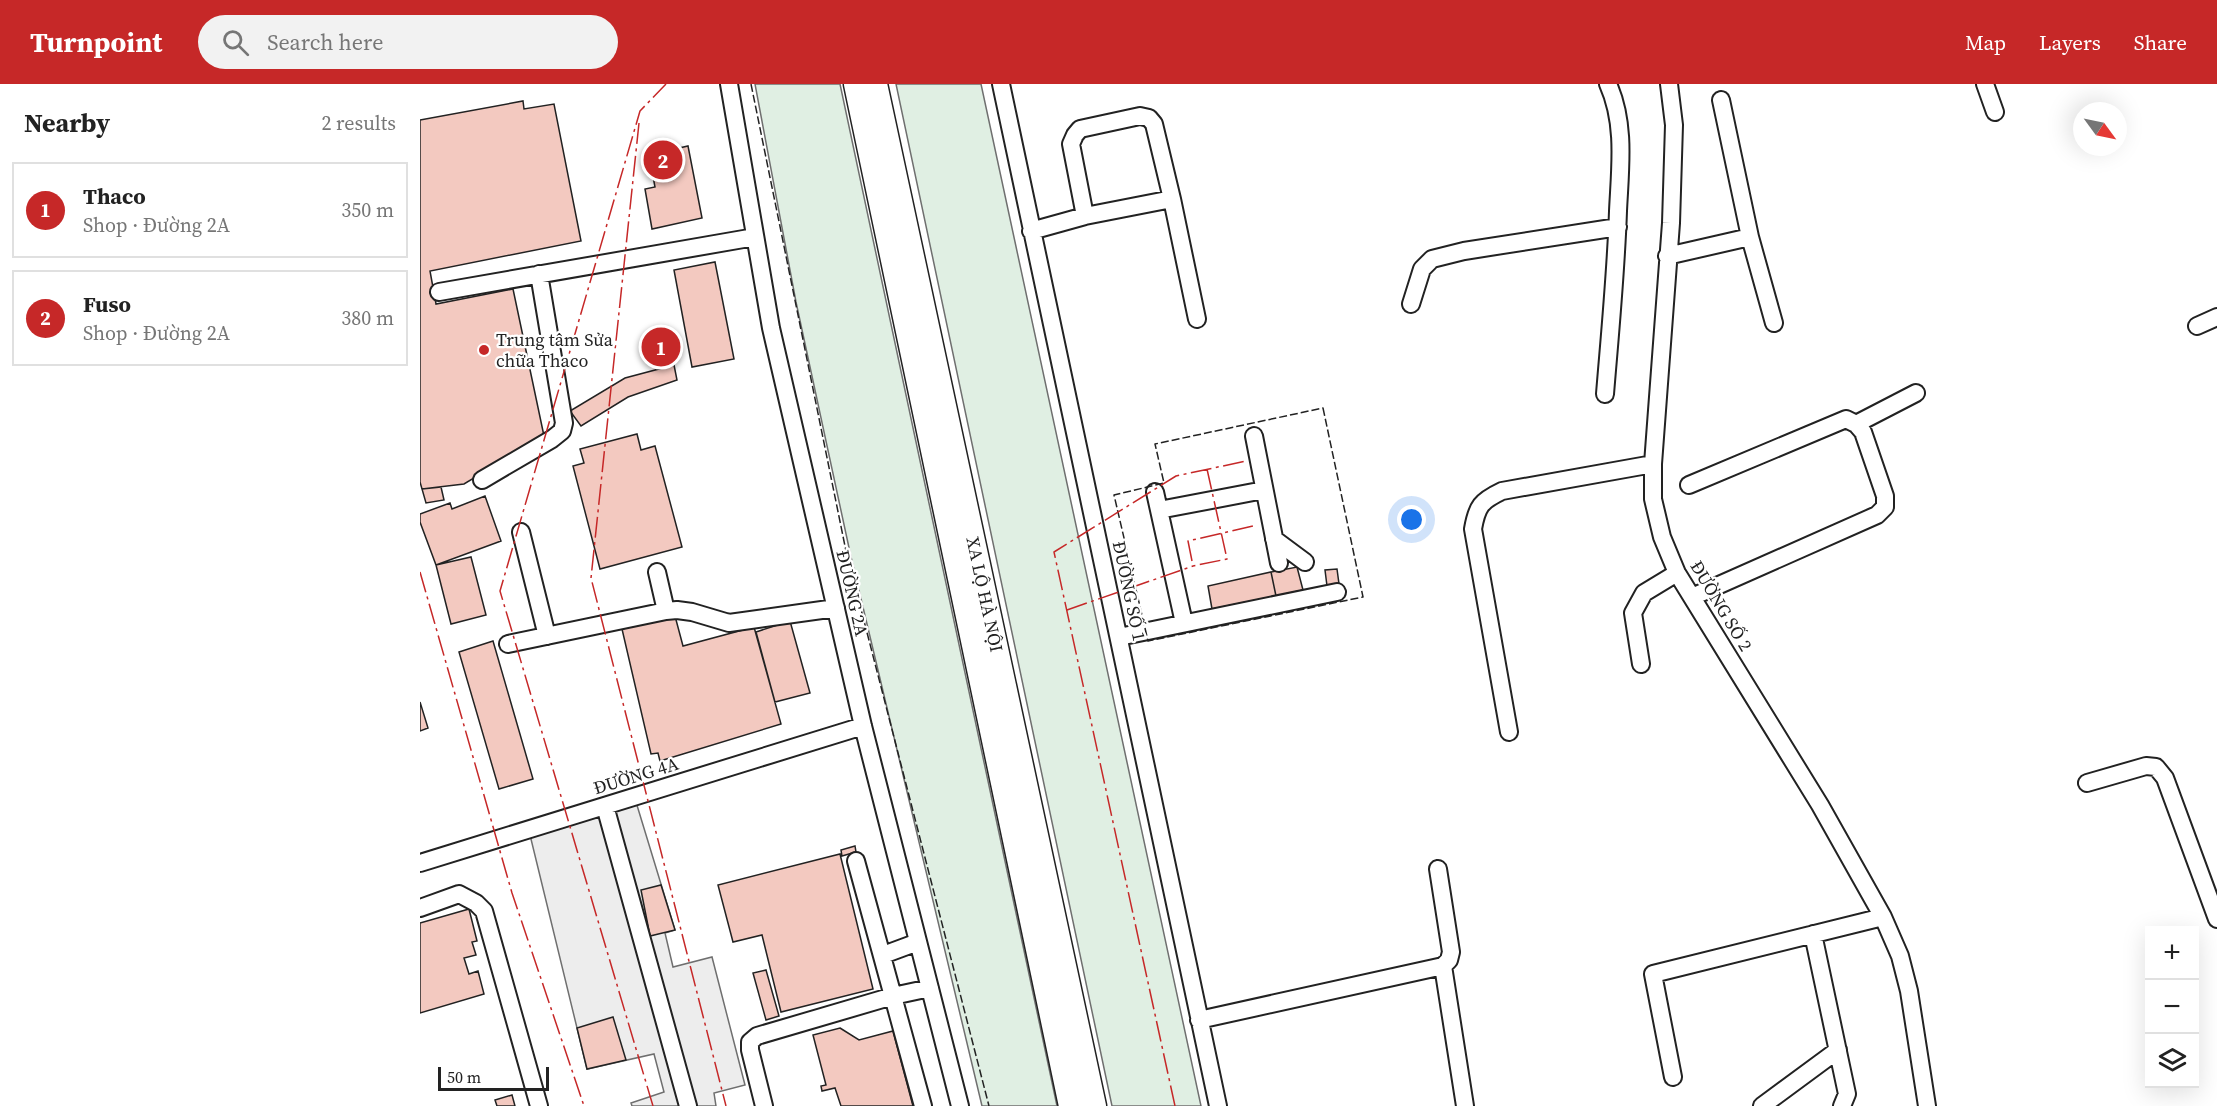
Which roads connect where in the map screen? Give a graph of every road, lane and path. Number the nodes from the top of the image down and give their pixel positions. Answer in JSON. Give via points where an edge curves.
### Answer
{"nodes":[{"id":1,"x":729,"y":84,"type":"edge"},
{"id":2,"x":856,"y":84,"type":"edge"},
{"id":3,"x":875,"y":84,"type":"edge"},
{"id":4,"x":1001,"y":84,"type":"edge"},
{"id":5,"x":1608,"y":84,"type":"edge"},
{"id":6,"x":1669,"y":84,"type":"edge"},
{"id":7,"x":1985,"y":84,"type":"edge"},
{"id":8,"x":1721,"y":100,"type":"dead end"},
{"id":9,"x":1995,"y":112,"type":"dead end"},
{"id":10,"x":1172,"y":200,"type":"junction"},
{"id":11,"x":1085,"y":216,"type":"junction"},
{"id":12,"x":1618,"y":227,"type":"junction"},
{"id":13,"x":1031,"y":231,"type":"junction"},
{"id":14,"x":755,"y":237,"type":"junction"},
{"id":15,"x":1750,"y":237,"type":"junction"},
{"id":16,"x":1667,"y":256,"type":"junction"},
{"id":17,"x":539,"y":274,"type":"junction"},
{"id":18,"x":439,"y":292,"type":"dead end"},
{"id":19,"x":1411,"y":304,"type":"dead end"},
{"id":20,"x":2217,"y":317,"type":"edge"},
{"id":21,"x":1197,"y":319,"type":"dead end"},
{"id":22,"x":1774,"y":323,"type":"dead end"},
{"id":23,"x":2198,"y":326,"type":"dead end"},
{"id":24,"x":1916,"y":393,"type":"dead end"},
{"id":25,"x":1605,"y":394,"type":"dead end"},
{"id":26,"x":1856,"y":424,"type":"junction"},
{"id":27,"x":1254,"y":436,"type":"dead end"},
{"id":28,"x":1653,"y":464,"type":"junction"},
{"id":29,"x":482,"y":480,"type":"dead end"},
{"id":30,"x":1689,"y":485,"type":"dead end"},
{"id":31,"x":1264,"y":490,"type":"junction"},
{"id":32,"x":1155,"y":492,"type":"dead end"},
{"id":33,"x":1159,"y":510,"type":"junction"},
{"id":34,"x":520,"y":532,"type":"dead end"},
{"id":35,"x":1274,"y":539,"type":"junction"},
{"id":36,"x":1305,"y":562,"type":"dead end"},
{"id":37,"x":1279,"y":563,"type":"dead end"},
{"id":38,"x":657,"y":572,"type":"dead end"},
{"id":39,"x":1677,"y":573,"type":"junction"},
{"id":40,"x":1337,"y":592,"type":"dead end"},
{"id":41,"x":1692,"y":597,"type":"junction"},
{"id":42,"x":836,"y":608,"type":"junction"},
{"id":43,"x":666,"y":611,"type":"junction"},
{"id":44,"x":1184,"y":623,"type":"junction"},
{"id":45,"x":547,"y":636,"type":"junction"},
{"id":46,"x":1119,"y":637,"type":"junction"},
{"id":47,"x":508,"y":644,"type":"dead end"},
{"id":48,"x":1641,"y":664,"type":"dead end"},
{"id":49,"x":863,"y":726,"type":"junction"},
{"id":50,"x":1509,"y":732,"type":"dead end"},
{"id":51,"x":2087,"y":783,"type":"dead end"},
{"id":52,"x":605,"y":806,"type":"junction"},
{"id":53,"x":856,"y":861,"type":"dead end"},
{"id":54,"x":420,"y":863,"type":"edge"},
{"id":55,"x":1438,"y":869,"type":"dead end"},
{"id":56,"x":420,"y":908,"type":"edge"},
{"id":57,"x":1883,"y":917,"type":"junction"},
{"id":58,"x":2217,"y":919,"type":"edge"},
{"id":59,"x":1813,"y":934,"type":"junction"},
{"id":60,"x":918,"y":942,"type":"junction"},
{"id":61,"x":883,"y":955,"type":"junction"},
{"id":62,"x":1443,"y":966,"type":"junction"},
{"id":63,"x":930,"y":988,"type":"junction"},
{"id":64,"x":893,"y":996,"type":"junction"},
{"id":65,"x":1199,"y":1020,"type":"junction"},
{"id":66,"x":1838,"y":1050,"type":"junction"},
{"id":67,"x":1673,"y":1077,"type":"dead end"},
{"id":68,"x":539,"y":1106,"type":"edge"},
{"id":69,"x":688,"y":1106,"type":"edge"},
{"id":70,"x":764,"y":1106,"type":"edge"},
{"id":71,"x":923,"y":1106,"type":"edge"},
{"id":72,"x":960,"y":1106,"type":"edge"},
{"id":73,"x":1071,"y":1106,"type":"edge"},
{"id":74,"x":1094,"y":1106,"type":"edge"},
{"id":75,"x":1218,"y":1106,"type":"edge"},
{"id":76,"x":1465,"y":1106,"type":"edge"},
{"id":77,"x":1762,"y":1106,"type":"edge"},
{"id":78,"x":1842,"y":1106,"type":"edge"},
{"id":79,"x":1927,"y":1106,"type":"edge"}],
"edges":[{"from":1,"to":14,"type":"street","name":"ĐƯỜNG 2A"},
{"from":2,"to":73,"type":"highway","name":"XA LỘ HÀ NỘI"},
{"from":3,"to":74,"type":"highway","name":"XA LỘ HÀ NỘI"},
{"from":4,"to":13,"type":"street","name":"ĐƯỜNG SỐ 1"},
{"from":5,"to":12,"type":"street","via":[[1620,124]]},
{"from":6,"to":16,"type":"street","name":"ĐƯỜNG SỐ 2","via":[[1674,125]]},
{"from":7,"to":9,"type":"street"},
{"from":8,"to":15,"type":"street"},
{"from":10,"to":11,"type":"street"},
{"from":10,"to":11,"type":"street","via":[[1154,124],[1140,116],[1080,129],[1075,135],[1071,144]]},
{"from":10,"to":21,"type":"street"},
{"from":11,"to":13,"type":"street"},
{"from":12,"to":19,"type":"street","via":[[1432,259],[1422,269]]},
{"from":12,"to":25,"type":"street"},
{"from":13,"to":46,"type":"street","name":"ĐƯỜNG SỐ 1"},
{"from":14,"to":17,"type":"street"},
{"from":14,"to":42,"type":"street","name":"ĐƯỜNG 2A","via":[[771,328]]},
{"from":15,"to":16,"type":"street"},
{"from":15,"to":22,"type":"street"},
{"from":16,"to":28,"type":"street","name":"ĐƯỜNG SỐ 2"},
{"from":17,"to":18,"type":"street"},
{"from":17,"to":29,"type":"street","via":[[564,423],[562,431]]},
{"from":20,"to":23,"type":"street"},
{"from":24,"to":26,"type":"street"},
{"from":26,"to":30,"type":"street","via":[[1846,419]]},
{"from":26,"to":41,"type":"street","via":[[1863,432],[1885,496],[1885,507],[1877,515]]},
{"from":27,"to":31,"type":"street"},
{"from":28,"to":39,"type":"street","name":"ĐƯỜNG SỐ 2","via":[[1653,500],[1662,537]]},
{"from":28,"to":50,"type":"street","via":[[1502,491],[1484,499],[1475,513],[1473,529]]},
{"from":31,"to":33,"type":"street"},
{"from":31,"to":35,"type":"street"},
{"from":32,"to":33,"type":"street"},
{"from":33,"to":44,"type":"street"},
{"from":34,"to":45,"type":"street"},
{"from":35,"to":36,"type":"street"},
{"from":35,"to":37,"type":"street"},
{"from":38,"to":43,"type":"street"},
{"from":39,"to":41,"type":"street","name":"ĐƯỜNG SỐ 2"},
{"from":39,"to":48,"type":"street","via":[[1644,593],[1633,613]]},
{"from":40,"to":44,"type":"street"},
{"from":41,"to":57,"type":"street","name":"ĐƯỜNG SỐ 2","via":[[1820,805]]},
{"from":42,"to":43,"type":"street","via":[[729,623],[692,612]]},
{"from":42,"to":49,"type":"street","name":"ĐƯỜNG 2A"},
{"from":43,"to":45,"type":"street"},
{"from":44,"to":46,"type":"street"},
{"from":45,"to":47,"type":"street"},
{"from":46,"to":65,"type":"street","name":"ĐƯỜNG SỐ 1"},
{"from":49,"to":52,"type":"street","name":"ĐƯỜNG 4A"},
{"from":49,"to":60,"type":"street","name":"ĐƯỜNG 2A"},
{"from":51,"to":58,"type":"street","via":[[2146,766],[2156,767],[2165,778]]},
{"from":52,"to":54,"type":"street","name":"ĐƯỜNG 4A"},
{"from":52,"to":69,"type":"street"},
{"from":53,"to":61,"type":"street"},
{"from":55,"to":62,"type":"street","via":[[1451,952]]},
{"from":56,"to":68,"type":"street","via":[[459,894],[484,911]]},
{"from":57,"to":59,"type":"street"},
{"from":57,"to":79,"type":"street","name":"ĐƯỜNG SỐ 2","via":[[1900,956],[1909,991]]},
{"from":59,"to":66,"type":"street"},
{"from":59,"to":67,"type":"street","via":[[1653,974]]},
{"from":60,"to":61,"type":"street"},
{"from":60,"to":63,"type":"street","name":"ĐƯỜNG 2A"},
{"from":61,"to":64,"type":"street"},
{"from":62,"to":65,"type":"street"},
{"from":62,"to":76,"type":"street"},
{"from":63,"to":64,"type":"street"},
{"from":63,"to":72,"type":"street","name":"ĐƯỜNG 2A"},
{"from":64,"to":70,"type":"street","via":[[756,1036],[750,1042],[750,1050]]},
{"from":64,"to":71,"type":"street"},
{"from":65,"to":75,"type":"street","name":"ĐƯỜNG SỐ 1"},
{"from":66,"to":77,"type":"street"},
{"from":66,"to":78,"type":"street","via":[[1847,1094]]}]}
